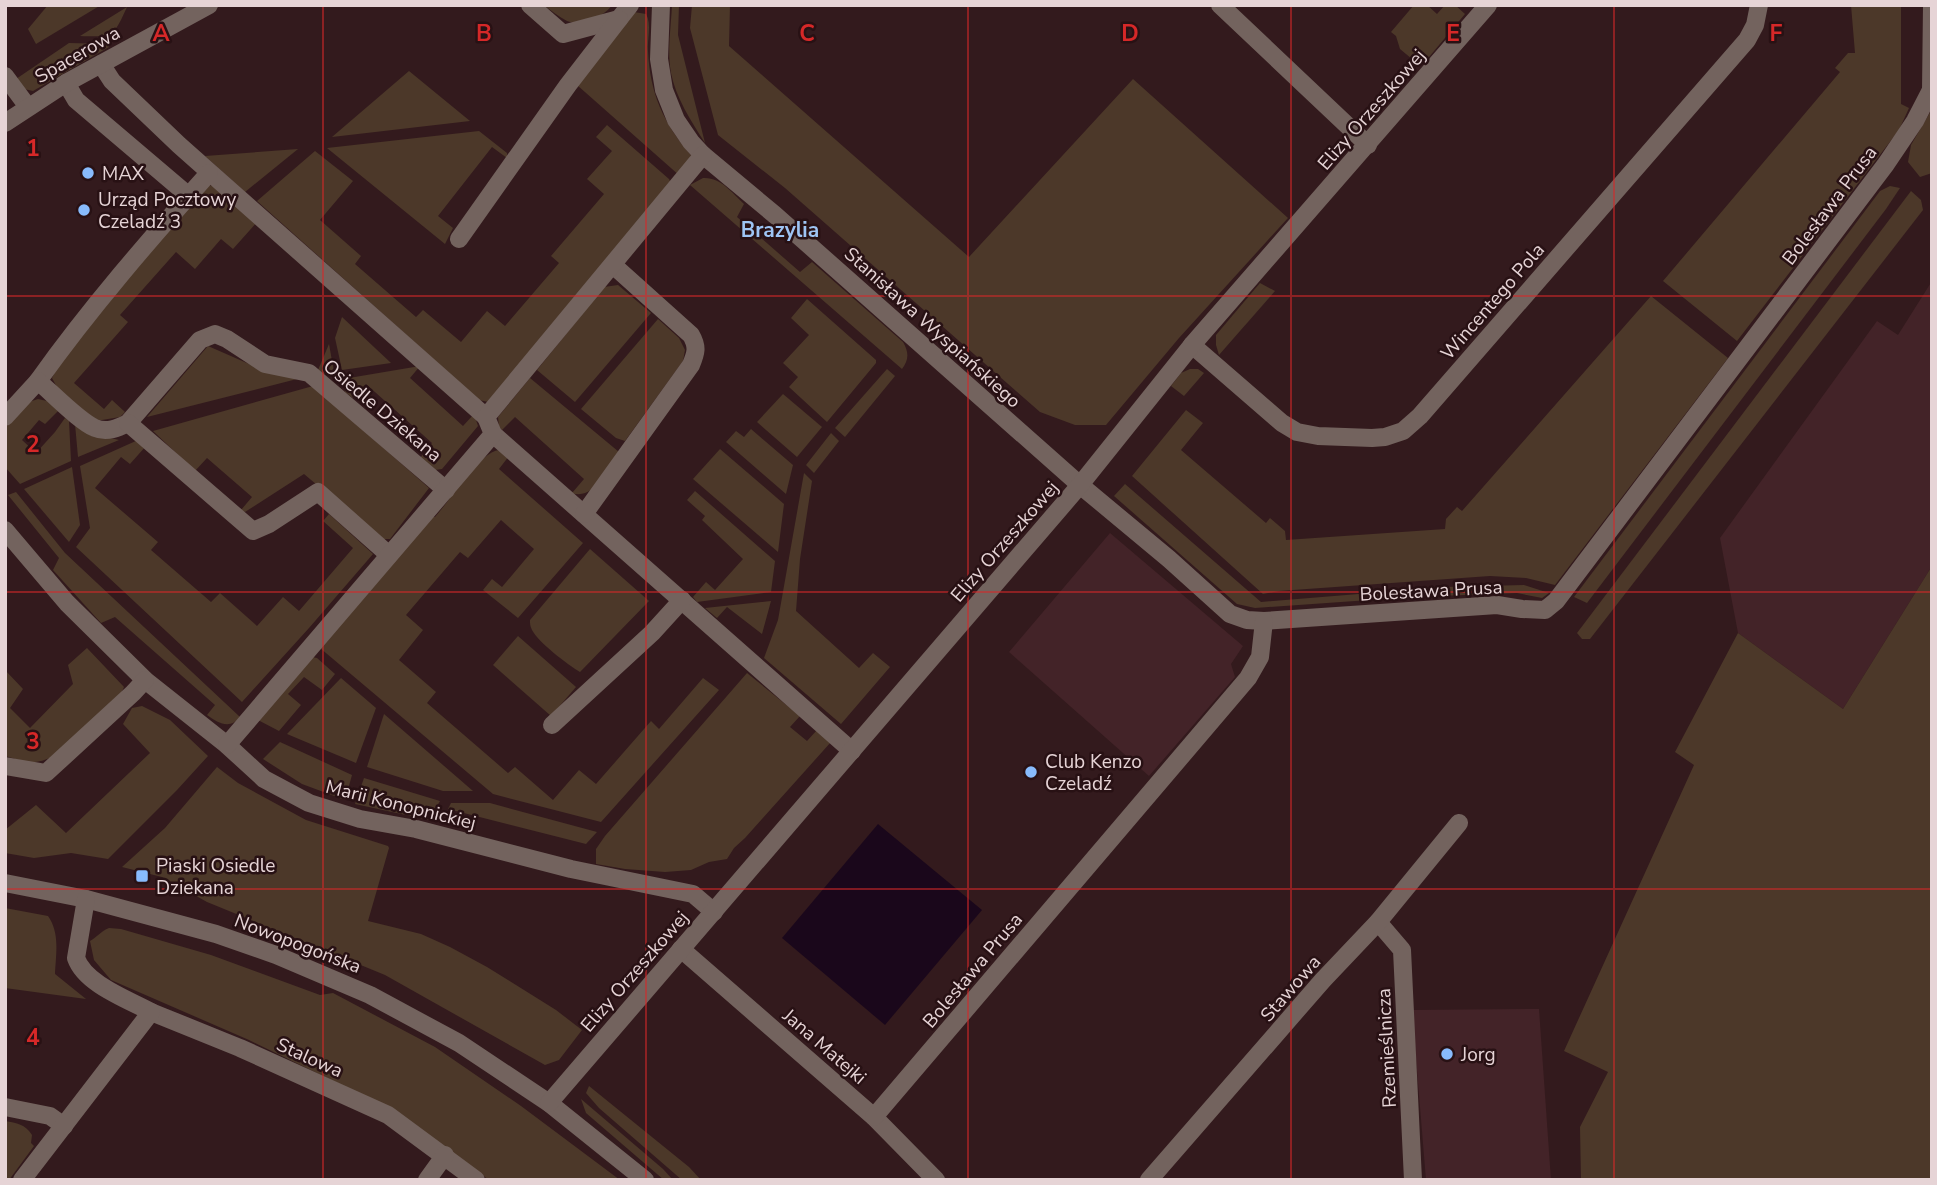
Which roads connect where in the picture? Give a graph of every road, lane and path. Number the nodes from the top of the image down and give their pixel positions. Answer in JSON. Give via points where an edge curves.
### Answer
{"nodes":[{"id":1,"x":209,"y":5,"type":"edge"},
{"id":2,"x":530,"y":5,"type":"edge"},
{"id":3,"x":661,"y":5,"type":"edge"},
{"id":4,"x":1220,"y":5,"type":"edge"},
{"id":5,"x":1488,"y":5,"type":"edge"},
{"id":6,"x":1759,"y":5,"type":"edge"},
{"id":7,"x":1932,"y":5,"type":"edge"},
{"id":8,"x":624,"y":12,"type":"edge"},
{"id":9,"x":101,"y":64,"type":"junction"},
{"id":10,"x":5,"y":76,"type":"edge"},
{"id":11,"x":66,"y":83,"type":"junction"},
{"id":12,"x":28,"y":107,"type":"junction"},
{"id":13,"x":5,"y":123,"type":"edge"},
{"id":14,"x":1367,"y":145,"type":"junction"},
{"id":15,"x":704,"y":155,"type":"junction"},
{"id":16,"x":209,"y":173,"type":"junction"},
{"id":17,"x":189,"y":195,"type":"junction"},
{"id":18,"x":459,"y":239,"type":"dead end"},
{"id":19,"x":613,"y":265,"type":"junction"},
{"id":20,"x":1192,"y":345,"type":"junction"},
{"id":21,"x":38,"y":381,"type":"junction"},
{"id":22,"x":5,"y":417,"type":"edge"},
{"id":23,"x":128,"y":423,"type":"junction"},
{"id":24,"x":490,"y":425,"type":"junction"},
{"id":25,"x":1080,"y":485,"type":"junction"},
{"id":26,"x":446,"y":490,"type":"junction"},
{"id":27,"x":584,"y":514,"type":"junction"},
{"id":28,"x":5,"y":530,"type":"edge"},
{"id":29,"x":390,"y":555,"type":"junction"},
{"id":30,"x":682,"y":600,"type":"junction"},
{"id":31,"x":1264,"y":621,"type":"junction"},
{"id":32,"x":145,"y":680,"type":"junction"},
{"id":33,"x":552,"y":725,"type":"dead end"},
{"id":34,"x":226,"y":745,"type":"junction"},
{"id":35,"x":852,"y":751,"type":"junction"},
{"id":36,"x":5,"y":766,"type":"edge"},
{"id":37,"x":1459,"y":822,"type":"dead end"},
{"id":38,"x":5,"y":883,"type":"edge"},
{"id":39,"x":86,"y":899,"type":"junction"},
{"id":40,"x":714,"y":912,"type":"junction"},
{"id":41,"x":1378,"y":922,"type":"junction"},
{"id":42,"x":681,"y":949,"type":"junction"},
{"id":43,"x":151,"y":1012,"type":"junction"},
{"id":44,"x":550,"y":1103,"type":"junction"},
{"id":45,"x":5,"y":1107,"type":"edge"},
{"id":46,"x":874,"y":1117,"type":"junction"},
{"id":47,"x":64,"y":1126,"type":"junction"},
{"id":48,"x":445,"y":1156,"type":"junction"},
{"id":49,"x":22,"y":1180,"type":"edge"},
{"id":50,"x":427,"y":1180,"type":"edge"},
{"id":51,"x":476,"y":1180,"type":"edge"},
{"id":52,"x":645,"y":1180,"type":"edge"},
{"id":53,"x":936,"y":1180,"type":"edge"},
{"id":54,"x":1150,"y":1180,"type":"edge"},
{"id":55,"x":1413,"y":1180,"type":"edge"}],
"edges":[{"from":1,"to":9,"type":"street","name":"Spacerowa"},
{"from":2,"to":8,"type":"street","via":[[563,34]]},
{"from":3,"to":15,"type":"street","name":"Stanisława Wyspiańskiego","via":[[659,59],[664,90],[676,120]]},
{"from":4,"to":14,"type":"street"},
{"from":5,"to":14,"type":"street","name":"Elizy Orzeszkowej"},
{"from":6,"to":20,"type":"street","name":"Wincentego Pola","via":[[1747,40],[1403,431],[1352,439],[1297,432]]},
{"from":7,"to":31,"type":"street","name":"Bolesława Prusa","via":[[1931,90],[1915,121],[1556,601],[1545,610],[1497,605]]},
{"from":8,"to":18,"type":"street"},
{"from":9,"to":11,"type":"street","name":"Spacerowa"},
{"from":9,"to":16,"type":"street","via":[[112,81]]},
{"from":10,"to":12,"type":"street"},
{"from":11,"to":12,"type":"street","name":"Spacerowa"},
{"from":11,"to":17,"type":"street","via":[[76,100]]},
{"from":12,"to":13,"type":"street","name":"Spacerowa"},
{"from":14,"to":20,"type":"street","name":"Elizy Orzeszkowej"},
{"from":15,"to":19,"type":"street","name":"Osiedle Dziekana"},
{"from":15,"to":25,"type":"street","name":"Stanisława Wyspiańskiego"},
{"from":16,"to":17,"type":"street"},
{"from":16,"to":24,"type":"street"},
{"from":17,"to":21,"type":"street"},
{"from":19,"to":24,"type":"street","name":"Osiedle Dziekana"},
{"from":19,"to":27,"type":"street","via":[[691,335],[696,352]]},
{"from":20,"to":25,"type":"street","name":"Elizy Orzeszkowej"},
{"from":21,"to":22,"type":"street"},
{"from":21,"to":23,"type":"street","via":[[96,429],[116,430]]},
{"from":23,"to":26,"type":"street","name":"Osiedle Dziekana","via":[[200,340],[215,334],[265,364],[309,373]]},
{"from":23,"to":29,"type":"street","via":[[253,531],[318,492]]},
{"from":24,"to":26,"type":"street","name":"Osiedle Dziekana"},
{"from":24,"to":27,"type":"street"},
{"from":25,"to":31,"type":"street","name":"Stanisława Wyspiańskiego","via":[[1230,614]]},
{"from":25,"to":35,"type":"street","name":"Elizy Orzeszkowej"},
{"from":26,"to":29,"type":"street","name":"Osiedle Dziekana"},
{"from":27,"to":30,"type":"street"},
{"from":28,"to":32,"type":"street","name":"Marii Konopnickiej","via":[[67,603]]},
{"from":29,"to":34,"type":"street","name":"Osiedle Dziekana"},
{"from":30,"to":33,"type":"street"},
{"from":30,"to":35,"type":"street"},
{"from":31,"to":46,"type":"street","name":"Bolesława Prusa","via":[[1260,657],[1248,678]]},
{"from":32,"to":34,"type":"street","name":"Marii Konopnickiej"},
{"from":32,"to":36,"type":"street","via":[[46,773]]},
{"from":34,"to":40,"type":"street","name":"Marii Konopnickiej","via":[[264,779],[309,803],[360,819],[693,894]]},
{"from":35,"to":40,"type":"street","name":"Elizy Orzeszkowej"},
{"from":37,"to":41,"type":"street","name":"Stawowa"},
{"from":38,"to":39,"type":"street","name":"Nowopogońska"},
{"from":39,"to":43,"type":"street","name":"Stalowa","via":[[76,958],[79,967],[96,982]]},
{"from":39,"to":44,"type":"street","name":"Nowopogońska","via":[[238,941],[333,978],[459,1043]]},
{"from":40,"to":42,"type":"street","name":"Elizy Orzeszkowej"},
{"from":41,"to":54,"type":"street","name":"Stawowa"},
{"from":41,"to":55,"type":"street","name":"Rzemieślnicza","via":[[1402,950]]},
{"from":42,"to":44,"type":"street","name":"Elizy Orzeszkowej"},
{"from":42,"to":46,"type":"street","name":"Jana Matejki"},
{"from":43,"to":47,"type":"street"},
{"from":43,"to":48,"type":"street","name":"Stalowa","via":[[388,1115]]},
{"from":44,"to":52,"type":"street","name":"Nowopogońska"},
{"from":45,"to":47,"type":"street","via":[[50,1116]]},
{"from":46,"to":53,"type":"street","name":"Jana Matejki"},
{"from":47,"to":49,"type":"street"},
{"from":48,"to":50,"type":"street"},
{"from":48,"to":51,"type":"street","name":"Stalowa"}]}
